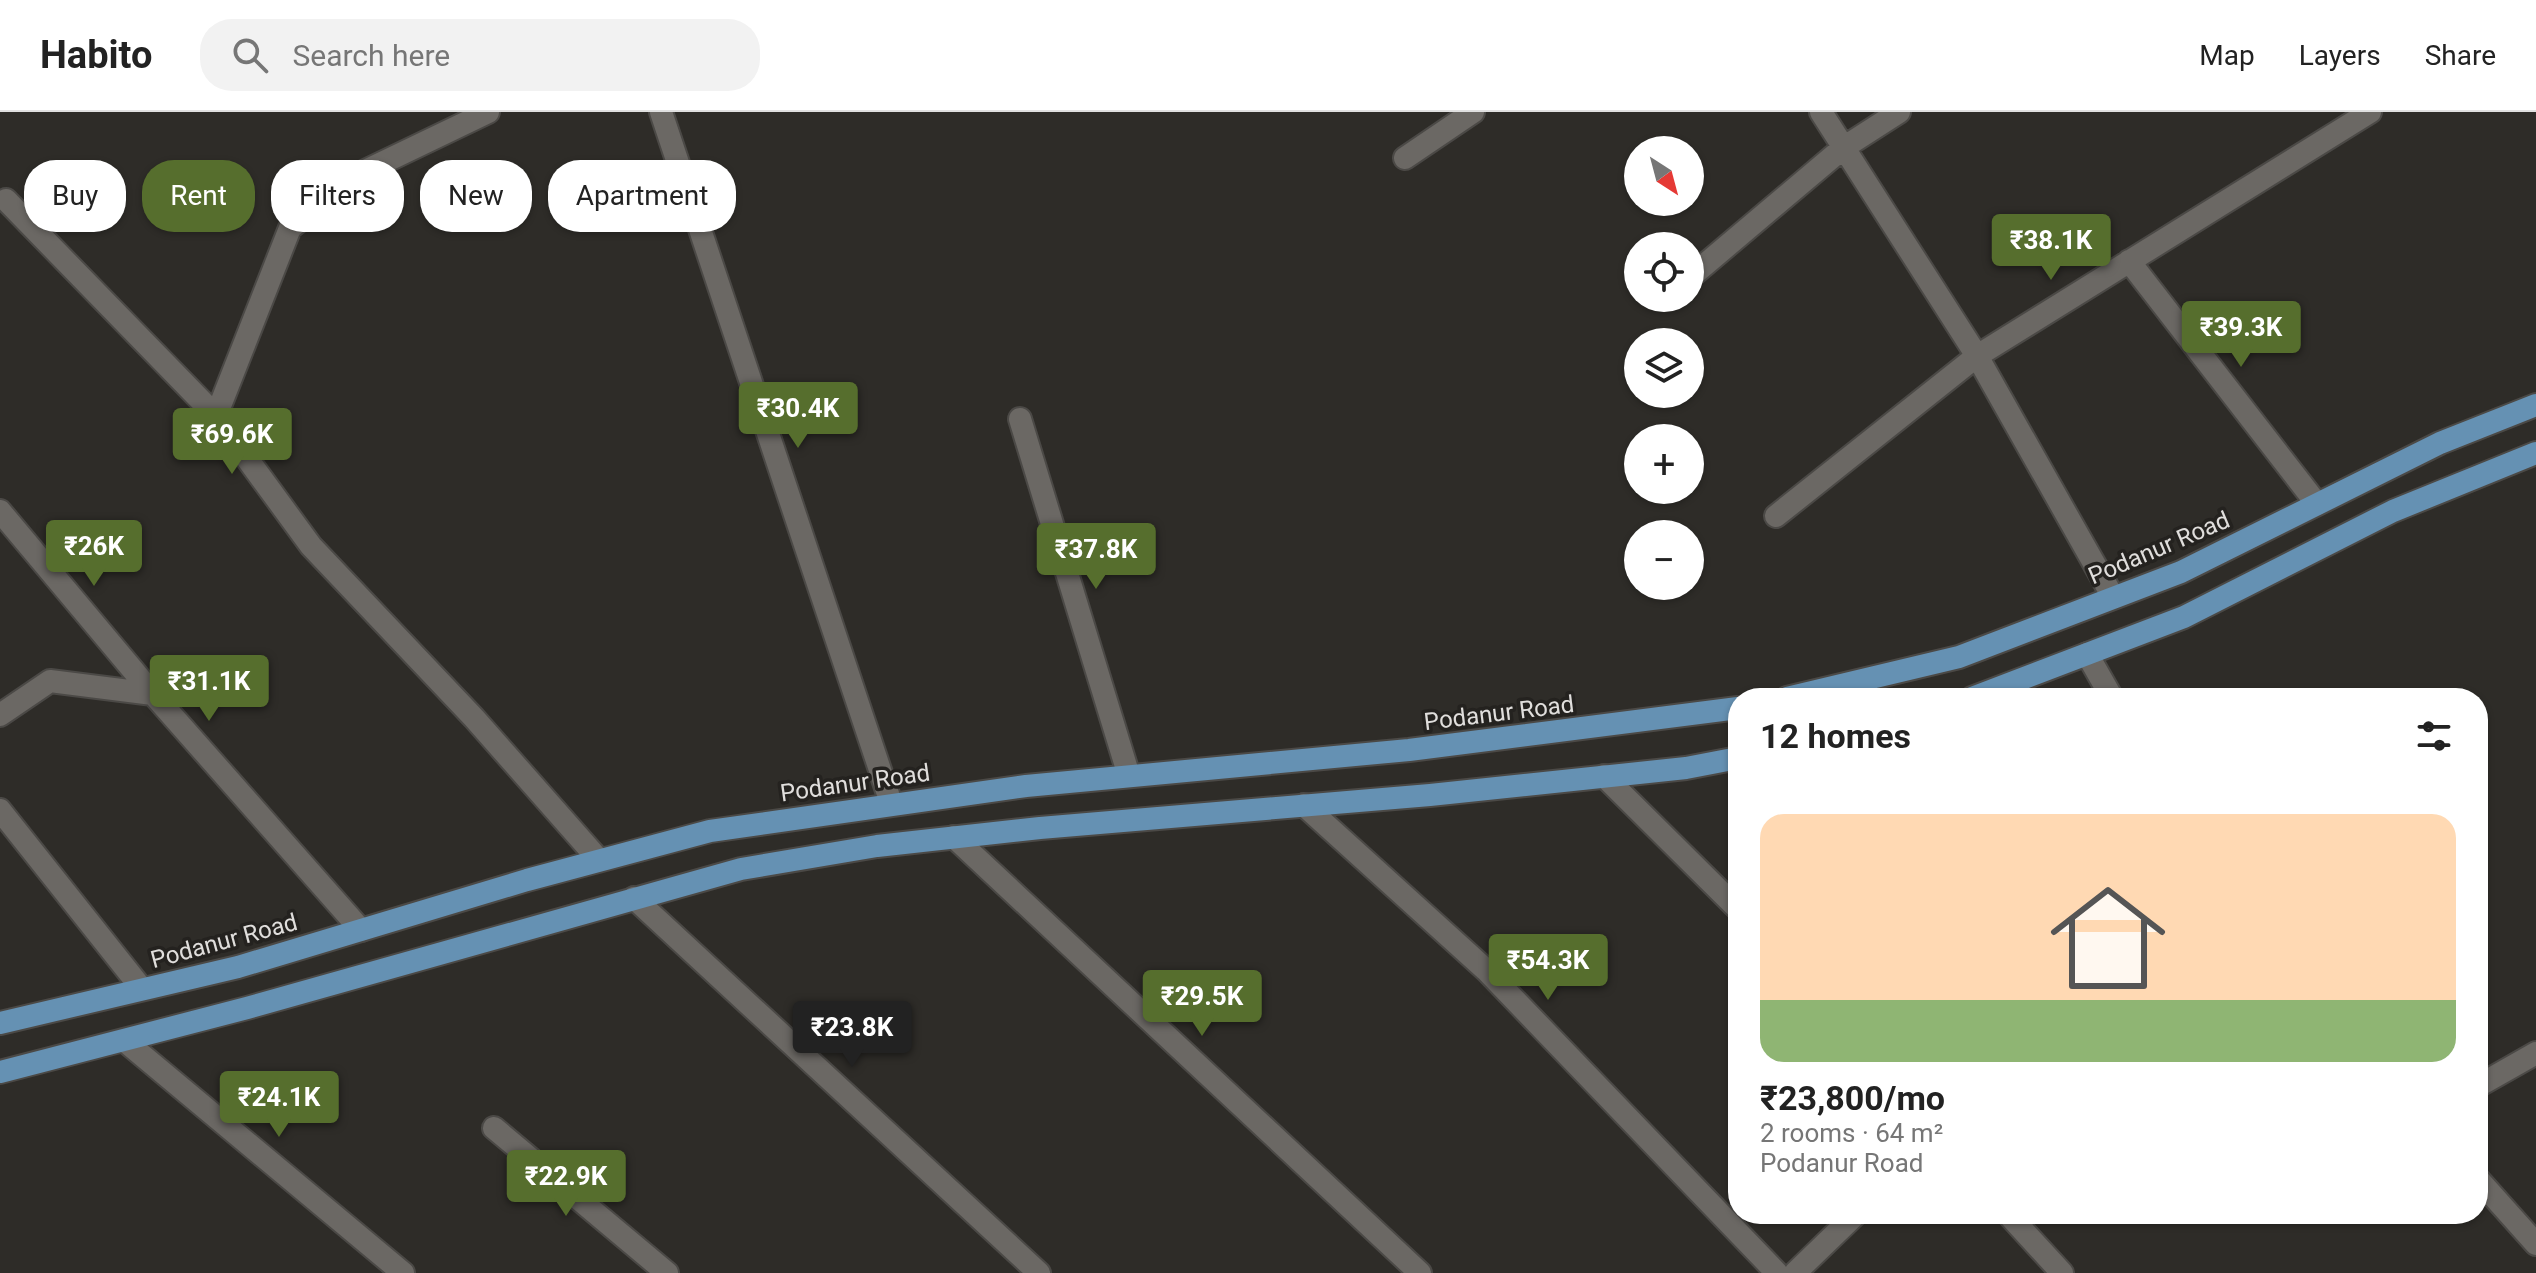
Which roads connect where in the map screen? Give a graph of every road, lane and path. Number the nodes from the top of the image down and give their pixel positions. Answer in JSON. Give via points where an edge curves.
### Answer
{"nodes":[{"id":1,"x":488,"y":112,"type":"edge"},
{"id":2,"x":661,"y":112,"type":"edge"},
{"id":3,"x":1473,"y":112,"type":"edge"},
{"id":4,"x":1821,"y":112,"type":"edge"},
{"id":5,"x":1899,"y":112,"type":"edge"},
{"id":6,"x":2370,"y":112,"type":"edge"},
{"id":7,"x":1843,"y":148,"type":"junction"},
{"id":8,"x":1405,"y":158,"type":"dead end"},
{"id":9,"x":6,"y":200,"type":"dead end"},
{"id":10,"x":2129,"y":261,"type":"junction"},
{"id":11,"x":1704,"y":265,"type":"edge"},
{"id":12,"x":1977,"y":356,"type":"junction"},
{"id":13,"x":2536,"y":405,"type":"edge"},
{"id":14,"x":216,"y":416,"type":"junction"},
{"id":15,"x":1020,"y":419,"type":"dead end"},
{"id":16,"x":2536,"y":453,"type":"edge"},
{"id":17,"x":2317,"y":504,"type":"junction"},
{"id":18,"x":0,"y":511,"type":"edge"},
{"id":19,"x":1776,"y":516,"type":"dead end"},
{"id":20,"x":2113,"y":597,"type":"junction"},
{"id":21,"x":2087,"y":654,"type":"junction"},
{"id":22,"x":1829,"y":688,"type":"edge"},
{"id":23,"x":1998,"y":688,"type":"edge"},
{"id":24,"x":2106,"y":688,"type":"edge"},
{"id":25,"x":153,"y":694,"type":"junction"},
{"id":26,"x":1728,"y":709,"type":"edge"},
{"id":27,"x":0,"y":715,"type":"edge"},
{"id":28,"x":1728,"y":760,"type":"edge"},
{"id":29,"x":1129,"y":776,"type":"junction"},
{"id":30,"x":1604,"y":776,"type":"junction"},
{"id":31,"x":891,"y":803,"type":"junction"},
{"id":32,"x":1304,"y":805,"type":"junction"},
{"id":33,"x":0,"y":810,"type":"edge"},
{"id":34,"x":954,"y":837,"type":"junction"},
{"id":35,"x":599,"y":860,"type":"junction"},
{"id":36,"x":634,"y":898,"type":"junction"},
{"id":37,"x":1728,"y":899,"type":"edge"},
{"id":38,"x":361,"y":930,"type":"junction"},
{"id":39,"x":142,"y":989,"type":"junction"},
{"id":40,"x":0,"y":1023,"type":"edge"},
{"id":41,"x":125,"y":1041,"type":"junction"},
{"id":42,"x":2536,"y":1053,"type":"edge"},
{"id":43,"x":0,"y":1072,"type":"edge"},
{"id":44,"x":2488,"y":1080,"type":"edge"},
{"id":45,"x":494,"y":1128,"type":"dead end"},
{"id":46,"x":2488,"y":1190,"type":"edge"},
{"id":47,"x":1728,"y":1222,"type":"edge"},
{"id":48,"x":1730,"y":1224,"type":"edge"},
{"id":49,"x":1846,"y":1224,"type":"edge"},
{"id":50,"x":2017,"y":1224,"type":"edge"},
{"id":51,"x":2536,"y":1244,"type":"edge"},
{"id":52,"x":403,"y":1273,"type":"edge"},
{"id":53,"x":667,"y":1273,"type":"edge"},
{"id":54,"x":1039,"y":1273,"type":"edge"},
{"id":55,"x":1420,"y":1273,"type":"edge"},
{"id":56,"x":1777,"y":1273,"type":"edge"},
{"id":57,"x":1795,"y":1273,"type":"edge"},
{"id":58,"x":2062,"y":1273,"type":"edge"}],
"edges":[{"from":1,"to":14,"type":"street","via":[[357,175],[290,228]]},
{"from":2,"to":31,"type":"street"},
{"from":3,"to":8,"type":"street"},
{"from":4,"to":7,"type":"street"},
{"from":5,"to":7,"type":"street"},
{"from":6,"to":10,"type":"street"},
{"from":7,"to":11,"type":"street"},
{"from":7,"to":12,"type":"street"},
{"from":9,"to":14,"type":"street"},
{"from":10,"to":12,"type":"street"},
{"from":10,"to":17,"type":"street"},
{"from":12,"to":19,"type":"street"},
{"from":12,"to":20,"type":"street"},
{"from":13,"to":17,"type":"main road","name":"Podanur Road","via":[[2440,443]]},
{"from":14,"to":35,"type":"street","via":[[311,546]]},
{"from":15,"to":29,"type":"street"},
{"from":16,"to":21,"type":"main road","via":[[2393,511],[2184,617]]},
{"from":17,"to":20,"type":"main road","name":"Podanur Road","via":[[2181,572]]},
{"from":18,"to":25,"type":"street"},
{"from":20,"to":22,"type":"main road","name":"Podanur Road","via":[[1959,657]]},
{"from":21,"to":23,"type":"main road"},
{"from":21,"to":24,"type":"street"},
{"from":25,"to":27,"type":"street","via":[[50,681]]},
{"from":25,"to":38,"type":"street"},
{"from":26,"to":29,"type":"main road","name":"Podanur Road","via":[[1409,750]]},
{"from":28,"to":30,"type":"main road"},
{"from":29,"to":31,"type":"main road","name":"Podanur Road"},
{"from":30,"to":32,"type":"main road"},
{"from":30,"to":37,"type":"street"},
{"from":31,"to":35,"type":"main road","name":"Podanur Road","via":[[710,831]]},
{"from":32,"to":34,"type":"main road"},
{"from":32,"to":47,"type":"street","via":[[1486,970]]},
{"from":33,"to":39,"type":"street"},
{"from":34,"to":36,"type":"main road","via":[[741,869]]},
{"from":34,"to":55,"type":"street"},
{"from":35,"to":38,"type":"main road","name":"Podanur Road"},
{"from":36,"to":41,"type":"main road"},
{"from":36,"to":54,"type":"street"},
{"from":38,"to":39,"type":"main road","name":"Podanur Road"},
{"from":39,"to":40,"type":"main road","name":"Podanur Road"},
{"from":41,"to":43,"type":"main road"},
{"from":41,"to":52,"type":"street"},
{"from":42,"to":44,"type":"street"},
{"from":45,"to":53,"type":"street"},
{"from":46,"to":51,"type":"street"},
{"from":48,"to":56,"type":"street"},
{"from":49,"to":57,"type":"street"},
{"from":50,"to":58,"type":"street"}]}
